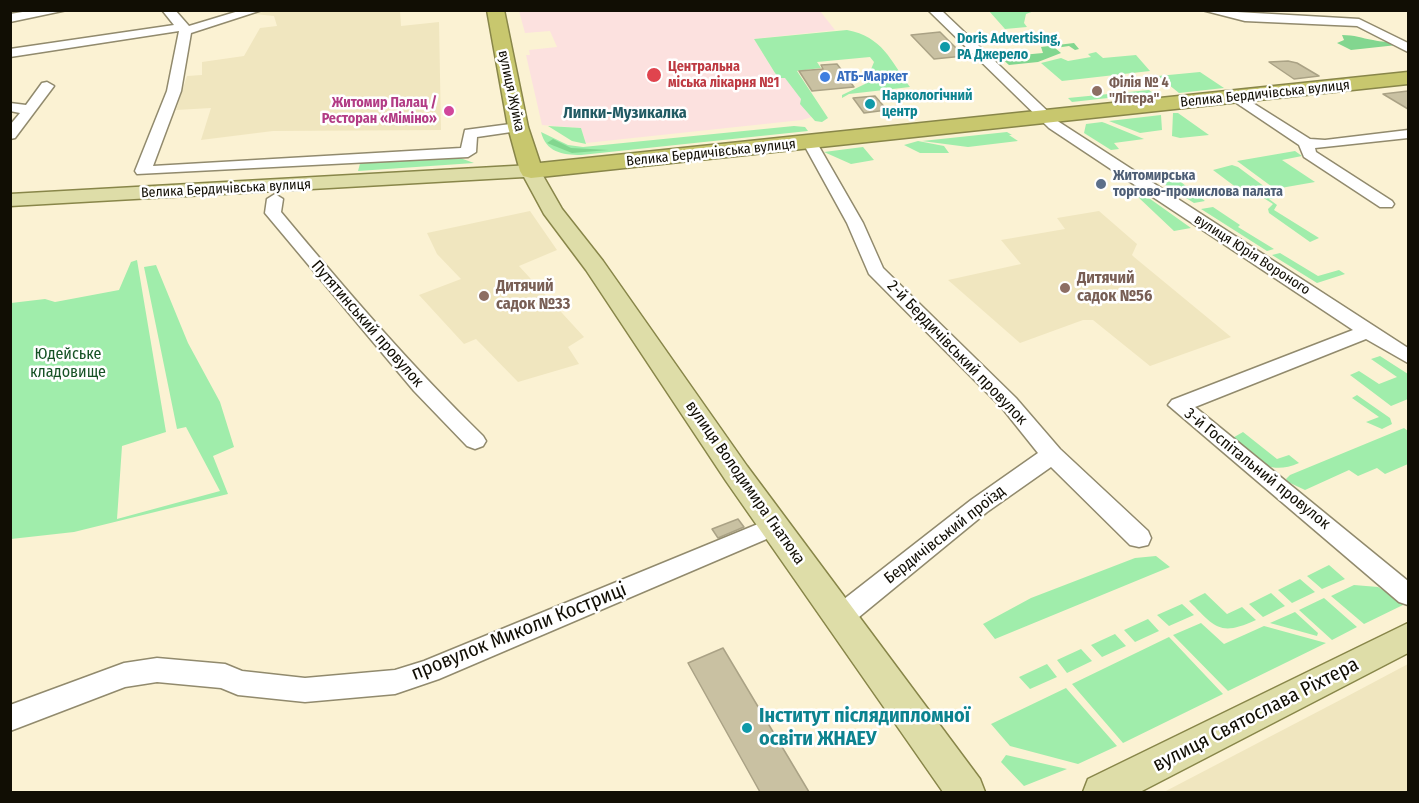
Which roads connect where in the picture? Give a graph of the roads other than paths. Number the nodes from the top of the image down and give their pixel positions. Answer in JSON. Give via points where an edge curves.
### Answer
{"nodes":[{"id":1,"x":61,"y":10,"type":"edge"},
{"id":2,"x":168,"y":10,"type":"edge"},
{"id":3,"x":256,"y":10,"type":"edge"},
{"id":4,"x":495,"y":10,"type":"edge"},
{"id":5,"x":934,"y":10,"type":"edge"},
{"id":6,"x":1208,"y":10,"type":"edge"},
{"id":7,"x":10,"y":18,"type":"edge"},
{"id":8,"x":184,"y":29,"type":"junction"},
{"id":9,"x":1408,"y":48,"type":"edge"},
{"id":10,"x":10,"y":53,"type":"edge"},
{"id":11,"x":1408,"y":76,"type":"edge"},
{"id":12,"x":47,"y":86,"type":"dead end"},
{"id":13,"x":1237,"y":97,"type":"junction"},
{"id":14,"x":10,"y":107,"type":"edge"},
{"id":15,"x":30,"y":110,"type":"junction"},
{"id":16,"x":1044,"y":117,"type":"junction"},
{"id":17,"x":518,"y":127,"type":"junction"},
{"id":18,"x":1408,"y":134,"type":"edge"},
{"id":19,"x":10,"y":135,"type":"edge"},
{"id":20,"x":810,"y":143,"type":"junction"},
{"id":21,"x":1306,"y":143,"type":"junction"},
{"id":22,"x":530,"y":168,"type":"junction"},
{"id":23,"x":10,"y":198,"type":"edge"},
{"id":24,"x":275,"y":200,"type":"dead end"},
{"id":25,"x":1386,"y":204,"type":"dead end"},
{"id":26,"x":1368,"y":331,"type":"junction"},
{"id":27,"x":1408,"y":357,"type":"edge"},
{"id":28,"x":475,"y":441,"type":"dead end"},
{"id":29,"x":1052,"y":455,"type":"junction"},
{"id":30,"x":775,"y":526,"type":"junction"},
{"id":31,"x":1139,"y":538,"type":"dead end"},
{"id":32,"x":1408,"y":594,"type":"edge"},
{"id":33,"x":839,"y":618,"type":"junction"},
{"id":34,"x":1408,"y":637,"type":"edge"},
{"id":35,"x":10,"y":718,"type":"edge"},
{"id":36,"x":966,"y":792,"type":"edge"},
{"id":37,"x":1102,"y":792,"type":"edge"}],
"edges":[{"from":1,"to":7,"type":"street"},
{"from":2,"to":8,"type":"street"},
{"from":3,"to":8,"type":"street"},
{"from":4,"to":17,"type":"highway","name":"вулиця Жуйка"},
{"from":5,"to":16,"type":"street","name":"вулиця Юрія Вороного"},
{"from":6,"to":9,"type":"street","via":[[1245,17],[1359,23]]},
{"from":8,"to":10,"type":"street"},
{"from":8,"to":17,"type":"street","via":[[174,91],[143,171],[468,152],[470,133]]},
{"from":11,"to":13,"type":"highway","name":"Велика Бердичівська вулиця"},
{"from":11,"to":16,"type":"highway","name":"Велика Бердичівська вулиця"},
{"from":12,"to":15,"type":"street"},
{"from":13,"to":16,"type":"highway","name":"Велика Бердичівська вулиця"},
{"from":13,"to":21,"type":"street"},
{"from":14,"to":15,"type":"street"},
{"from":15,"to":19,"type":"street"},
{"from":16,"to":20,"type":"highway","name":"Велика Бердичівська вулиця"},
{"from":16,"to":22,"type":"highway","name":"Велика Бердичівська вулиця"},
{"from":16,"to":26,"type":"street","name":"вулиця Юрія Вороного"},
{"from":17,"to":22,"type":"highway","name":"вулиця Жуйка"},
{"from":18,"to":21,"type":"street"},
{"from":20,"to":22,"type":"highway","name":"Велика Бердичівська вулиця"},
{"from":20,"to":29,"type":"street","name":"2-й Бердичівський провулок","via":[[855,223],[875,270],[1009,404]]},
{"from":21,"to":25,"type":"street","via":[[1309,154]]},
{"from":22,"to":23,"type":"main road","name":"Велика Бердичівська вулиця"},
{"from":22,"to":30,"type":"main road","name":"вулиця Володимира Гнатюка","via":[[537,191],[604,279]]},
{"from":24,"to":28,"type":"street","name":"Путятинський провулок","via":[[273,213],[306,253],[390,353]]},
{"from":26,"to":27,"type":"street","name":"вулиця Юрія Вороного"},
{"from":26,"to":32,"type":"street","name":"3-й Госпітальний провулок","via":[[1179,405]]},
{"from":29,"to":31,"type":"street","name":"2-й Бердичівський провулок"},
{"from":29,"to":33,"type":"street","name":"Бердичівський проїзд","via":[[979,506]]},
{"from":30,"to":33,"type":"main road","name":"вулиця Володимира Гнатюка"},
{"from":30,"to":35,"type":"street","name":"провулок Миколи Костриці","via":[[395,682],[304,690],[238,683],[225,676],[157,670],[124,675]]},
{"from":33,"to":36,"type":"main road","name":"вулиця Володимира Гнатюка"},
{"from":34,"to":37,"type":"main road","name":"вулиця Святослава Ріхтера"}]}
